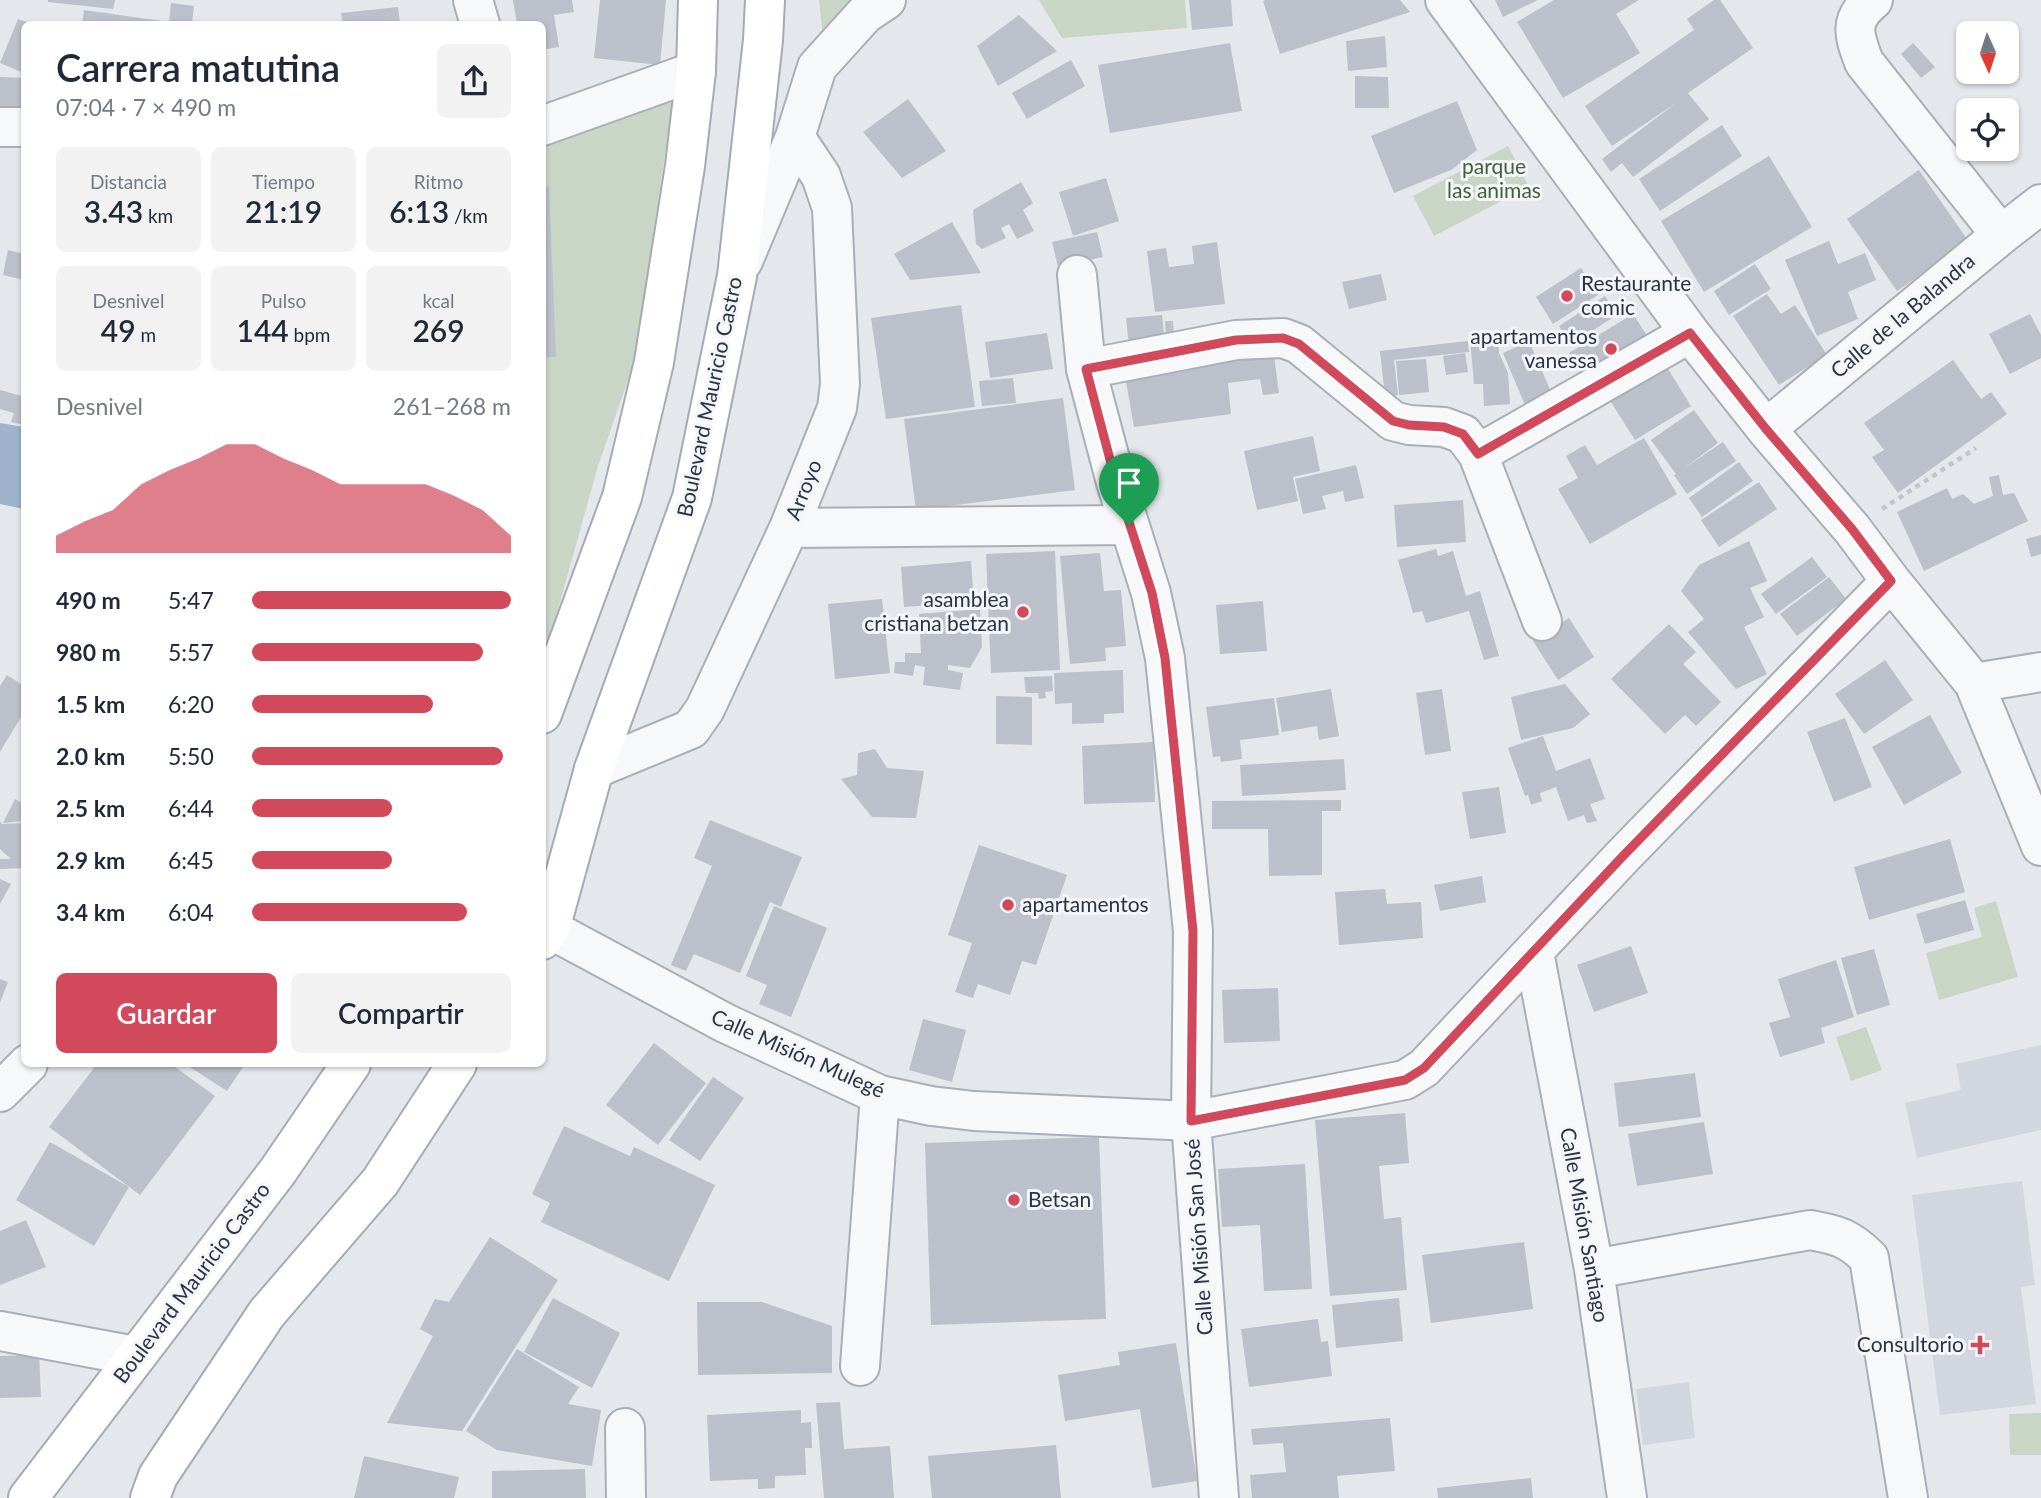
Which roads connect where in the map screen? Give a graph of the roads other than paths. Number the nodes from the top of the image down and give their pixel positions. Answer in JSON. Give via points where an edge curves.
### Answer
{"nodes":[{"id":1,"x":473,"y":0,"type":"edge"},
{"id":2,"x":698,"y":0,"type":"edge"},
{"id":3,"x":765,"y":0,"type":"edge"},
{"id":4,"x":886,"y":0,"type":"edge"},
{"id":5,"x":1445,"y":0,"type":"edge"},
{"id":6,"x":1873,"y":0,"type":"edge"},
{"id":7,"x":479,"y":21,"type":"edge"},
{"id":8,"x":696,"y":71,"type":"junction"},
{"id":9,"x":546,"y":126,"type":"edge"},
{"id":10,"x":0,"y":127,"type":"edge"},
{"id":11,"x":21,"y":127,"type":"edge"},
{"id":12,"x":795,"y":137,"type":"junction"},
{"id":13,"x":2041,"y":205,"type":"edge"},
{"id":14,"x":2001,"y":235,"type":"junction"},
{"id":15,"x":1077,"y":275,"type":"dead end"},
{"id":16,"x":737,"y":276,"type":"junction"},
{"id":17,"x":1690,"y":333,"type":"junction"},
{"id":18,"x":1086,"y":369,"type":"junction"},
{"id":19,"x":1766,"y":429,"type":"junction"},
{"id":20,"x":1478,"y":454,"type":"junction"},
{"id":21,"x":1129,"y":525,"type":"junction"},
{"id":22,"x":789,"y":528,"type":"junction"},
{"id":23,"x":1891,"y":581,"type":"junction"},
{"id":24,"x":1542,"y":621,"type":"dead end"},
{"id":25,"x":2041,"y":672,"type":"edge"},
{"id":26,"x":1974,"y":683,"type":"junction"},
{"id":27,"x":546,"y":703,"type":"edge"},
{"id":28,"x":594,"y":769,"type":"junction"},
{"id":29,"x":2041,"y":846,"type":"edge"},
{"id":30,"x":546,"y":934,"type":"edge"},
{"id":31,"x":1534,"y":952,"type":"junction"},
{"id":32,"x":25,"y":1067,"type":"edge"},
{"id":33,"x":349,"y":1067,"type":"edge"},
{"id":34,"x":455,"y":1067,"type":"edge"},
{"id":35,"x":0,"y":1092,"type":"edge"},
{"id":36,"x":880,"y":1095,"type":"junction"},
{"id":37,"x":1191,"y":1121,"type":"junction"},
{"id":38,"x":1594,"y":1269,"type":"junction"},
{"id":39,"x":0,"y":1331,"type":"edge"},
{"id":40,"x":135,"y":1356,"type":"junction"},
{"id":41,"x":860,"y":1366,"type":"dead end"},
{"id":42,"x":85,"y":1423,"type":"junction"},
{"id":43,"x":625,"y":1428,"type":"dead end"},
{"id":44,"x":28,"y":1498,"type":"edge"},
{"id":45,"x":55,"y":1498,"type":"edge"},
{"id":46,"x":150,"y":1498,"type":"edge"},
{"id":47,"x":626,"y":1498,"type":"edge"},
{"id":48,"x":1219,"y":1498,"type":"edge"},
{"id":49,"x":1627,"y":1498,"type":"edge"},
{"id":50,"x":1908,"y":1498,"type":"edge"}],
"edges":[{"from":1,"to":7,"type":"street"},
{"from":2,"to":8,"type":"main road"},
{"from":3,"to":16,"type":"main road","name":"Boulevard Mauricio Castro"},
{"from":4,"to":12,"type":"street","via":[[864,14],[817,67]]},
{"from":5,"to":17,"type":"street"},
{"from":6,"to":14,"type":"street","via":[[1855,24],[1864,62]]},
{"from":8,"to":9,"type":"street"},
{"from":8,"to":27,"type":"main road","via":[[651,376],[622,497]]},
{"from":10,"to":11,"type":"street"},
{"from":12,"to":16,"type":"street"},
{"from":12,"to":22,"type":"street","name":"Arroyo","via":[[821,176],[832,208],[840,384],[837,408]]},
{"from":13,"to":14,"type":"street","name":"Calle de la Balandra"},
{"from":14,"to":19,"type":"street","name":"Calle de la Balandra"},
{"from":15,"to":18,"type":"street","name":"Calle Misión San José"},
{"from":16,"to":28,"type":"main road","name":"Boulevard Mauricio Castro","via":[[692,498]]},
{"from":17,"to":19,"type":"street"},
{"from":17,"to":20,"type":"street"},
{"from":18,"to":20,"type":"street","via":[[1236,340],[1283,338],[1299,344],[1393,421],[1463,434]]},
{"from":18,"to":21,"type":"street","name":"Calle Misión San José"},
{"from":19,"to":23,"type":"street"},
{"from":20,"to":24,"type":"street"},
{"from":21,"to":22,"type":"street"},
{"from":21,"to":37,"type":"street","name":"Calle Misión San José","via":[[1152,593],[1168,685],[1193,931]]},
{"from":22,"to":28,"type":"street","name":"Arroyo","via":[[705,709],[691,729]]},
{"from":23,"to":26,"type":"street"},
{"from":23,"to":31,"type":"street","name":"Calle Misión Mulegé"},
{"from":25,"to":26,"type":"street"},
{"from":26,"to":29,"type":"street"},
{"from":28,"to":30,"type":"main road","name":"Boulevard Mauricio Castro"},
{"from":30,"to":36,"type":"street","name":"Calle Misión Mulegé"},
{"from":31,"to":37,"type":"street","name":"Calle Misión Mulegé","via":[[1424,1068],[1405,1080]]},
{"from":31,"to":38,"type":"street","name":"Calle Misión Santiago"},
{"from":32,"to":35,"type":"street"},
{"from":33,"to":40,"type":"main road","name":"Boulevard Mauricio Castro","via":[[278,1171]]},
{"from":34,"to":46,"type":"main road","via":[[380,1182],[267,1313],[158,1476]]},
{"from":36,"to":37,"type":"street","name":"Calle Misión Mulegé","via":[[974,1111]]},
{"from":36,"to":41,"type":"street"},
{"from":37,"to":48,"type":"street","name":"Calle Misión San José"},
{"from":38,"to":49,"type":"street","name":"Calle Misión Santiago"},
{"from":38,"to":50,"type":"street","via":[[1810,1230],[1838,1235],[1855,1244],[1869,1258]]},
{"from":39,"to":40,"type":"street"},
{"from":40,"to":42,"type":"main road","name":"Boulevard Mauricio Castro"},
{"from":42,"to":44,"type":"main road","name":"Boulevard Mauricio Castro"},
{"from":42,"to":45,"type":"main road"},
{"from":43,"to":47,"type":"street"}]}
